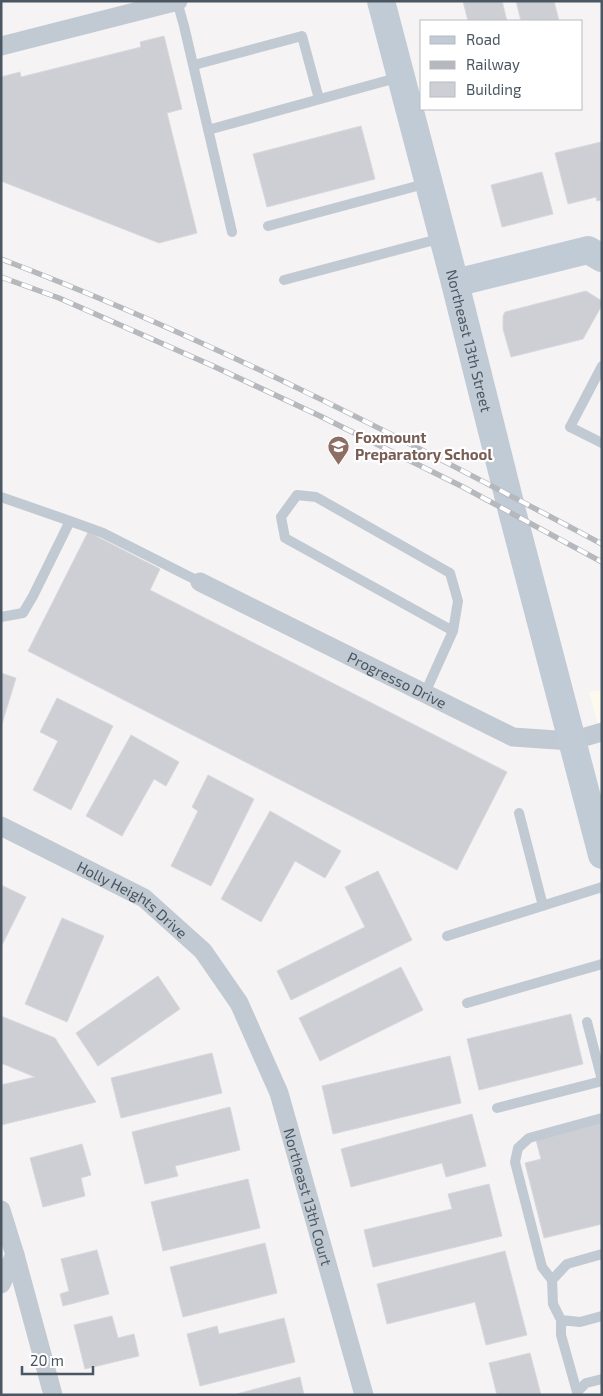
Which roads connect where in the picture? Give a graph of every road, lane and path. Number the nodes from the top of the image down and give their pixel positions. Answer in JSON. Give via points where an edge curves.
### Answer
{"nodes":[{"id":1,"x":178,"y":1,"type":"edge"},
{"id":2,"x":381,"y":1,"type":"edge"},
{"id":3,"x":1,"y":46,"type":"edge"},
{"id":4,"x":194,"y":65,"type":"junction"},
{"id":5,"x":401,"y":77,"type":"junction"},
{"id":6,"x":319,"y":100,"type":"junction"},
{"id":7,"x":208,"y":130,"type":"junction"},
{"id":8,"x":429,"y":183,"type":"junction"},
{"id":9,"x":268,"y":226,"type":"dead end"},
{"id":10,"x":232,"y":232,"type":"dead end"},
{"id":11,"x":444,"y":238,"type":"junction"},
{"id":12,"x":597,"y":251,"type":"edge"},
{"id":13,"x":284,"y":280,"type":"dead end"},
{"id":14,"x":456,"y":283,"type":"junction"},
{"id":15,"x":602,"y":366,"type":"edge"},
{"id":16,"x":602,"y":443,"type":"edge"},
{"id":17,"x":1,"y":497,"type":"edge"},
{"id":18,"x":70,"y":521,"type":"junction"},
{"id":19,"x":200,"y":582,"type":"joint"},
{"id":20,"x":1,"y":617,"type":"edge"},
{"id":21,"x":453,"y":631,"type":"junction"},
{"id":22,"x":425,"y":693,"type":"junction"},
{"id":23,"x":602,"y":732,"type":"edge"},
{"id":24,"x":571,"y":741,"type":"junction"},
{"id":25,"x":519,"y":813,"type":"dead end"},
{"id":26,"x":1,"y":826,"type":"edge"},
{"id":27,"x":602,"y":856,"type":"edge"},
{"id":28,"x":602,"y":887,"type":"edge"},
{"id":29,"x":543,"y":906,"type":"junction"},
{"id":30,"x":447,"y":936,"type":"dead end"},
{"id":31,"x":602,"y":964,"type":"edge"},
{"id":32,"x":239,"y":1003,"type":"joint"},
{"id":33,"x":467,"y":1003,"type":"dead end"},
{"id":34,"x":587,"y":1022,"type":"dead end"},
{"id":35,"x":602,"y":1081,"type":"edge"},
{"id":36,"x":497,"y":1108,"type":"dead end"},
{"id":37,"x":602,"y":1118,"type":"edge"},
{"id":38,"x":1,"y":1210,"type":"edge"},
{"id":39,"x":602,"y":1254,"type":"edge"},
{"id":40,"x":15,"y":1255,"type":"junction"},
{"id":41,"x":552,"y":1280,"type":"junction"},
{"id":42,"x":1,"y":1284,"type":"edge"},
{"id":43,"x":602,"y":1316,"type":"edge"},
{"id":44,"x":561,"y":1320,"type":"junction"},
{"id":45,"x":602,"y":1379,"type":"edge"},
{"id":46,"x":577,"y":1394,"type":"edge"},
{"id":47,"x":53,"y":1395,"type":"edge"},
{"id":48,"x":364,"y":1395,"type":"edge"}],
"edges":[{"from":1,"to":3,"type":"street"},
{"from":1,"to":4,"type":"lane"},
{"from":2,"to":5,"type":"street","name":"Northeast 13th Street"},
{"from":4,"to":6,"type":"lane","via":[[302,36]]},
{"from":4,"to":7,"type":"lane"},
{"from":5,"to":6,"type":"lane"},
{"from":5,"to":8,"type":"street","name":"Northeast 13th Street"},
{"from":6,"to":7,"type":"lane"},
{"from":7,"to":10,"type":"lane"},
{"from":8,"to":9,"type":"lane"},
{"from":8,"to":11,"type":"street","name":"Northeast 13th Street"},
{"from":11,"to":13,"type":"lane"},
{"from":11,"to":14,"type":"street","name":"Northeast 13th Street"},
{"from":12,"to":14,"type":"street"},
{"from":14,"to":24,"type":"street","name":"Northeast 13th Street"},
{"from":15,"to":16,"type":"lane","via":[[570,427]]},
{"from":17,"to":18,"type":"lane"},
{"from":18,"to":19,"type":"lane","via":[[103,533]]},
{"from":18,"to":20,"type":"lane","via":[[23,613]]},
{"from":19,"to":22,"type":"street","name":"Progresso Drive"},
{"from":21,"to":21,"type":"lane","via":[[458,601],[450,573],[316,497],[297,495],[282,517],[285,538]]},
{"from":21,"to":22,"type":"lane"},
{"from":22,"to":24,"type":"street","name":"Progresso Drive","via":[[513,737]]},
{"from":23,"to":24,"type":"street","name":"Progresso Drive"},
{"from":24,"to":27,"type":"street","name":"Northeast 13th Street"},
{"from":25,"to":29,"type":"lane"},
{"from":26,"to":32,"type":"street","name":"Holly Heights Drive","via":[[144,898],[203,950]]},
{"from":28,"to":29,"type":"lane"},
{"from":29,"to":30,"type":"lane"},
{"from":31,"to":33,"type":"lane"},
{"from":32,"to":48,"type":"street","name":"Northeast 13th Court","via":[[279,1093]]},
{"from":34,"to":35,"type":"lane"},
{"from":35,"to":36,"type":"lane"},
{"from":37,"to":41,"type":"lane","via":[[529,1138],[518,1148],[514,1162],[542,1267]]},
{"from":38,"to":40,"type":"street"},
{"from":39,"to":41,"type":"lane","via":[[566,1264]]},
{"from":40,"to":42,"type":"street"},
{"from":40,"to":47,"type":"street"},
{"from":41,"to":44,"type":"lane","via":[[553,1304]]},
{"from":43,"to":44,"type":"lane","via":[[580,1322]]},
{"from":44,"to":46,"type":"lane","via":[[561,1335]]},
{"from":45,"to":46,"type":"lane","via":[[586,1383]]}]}
